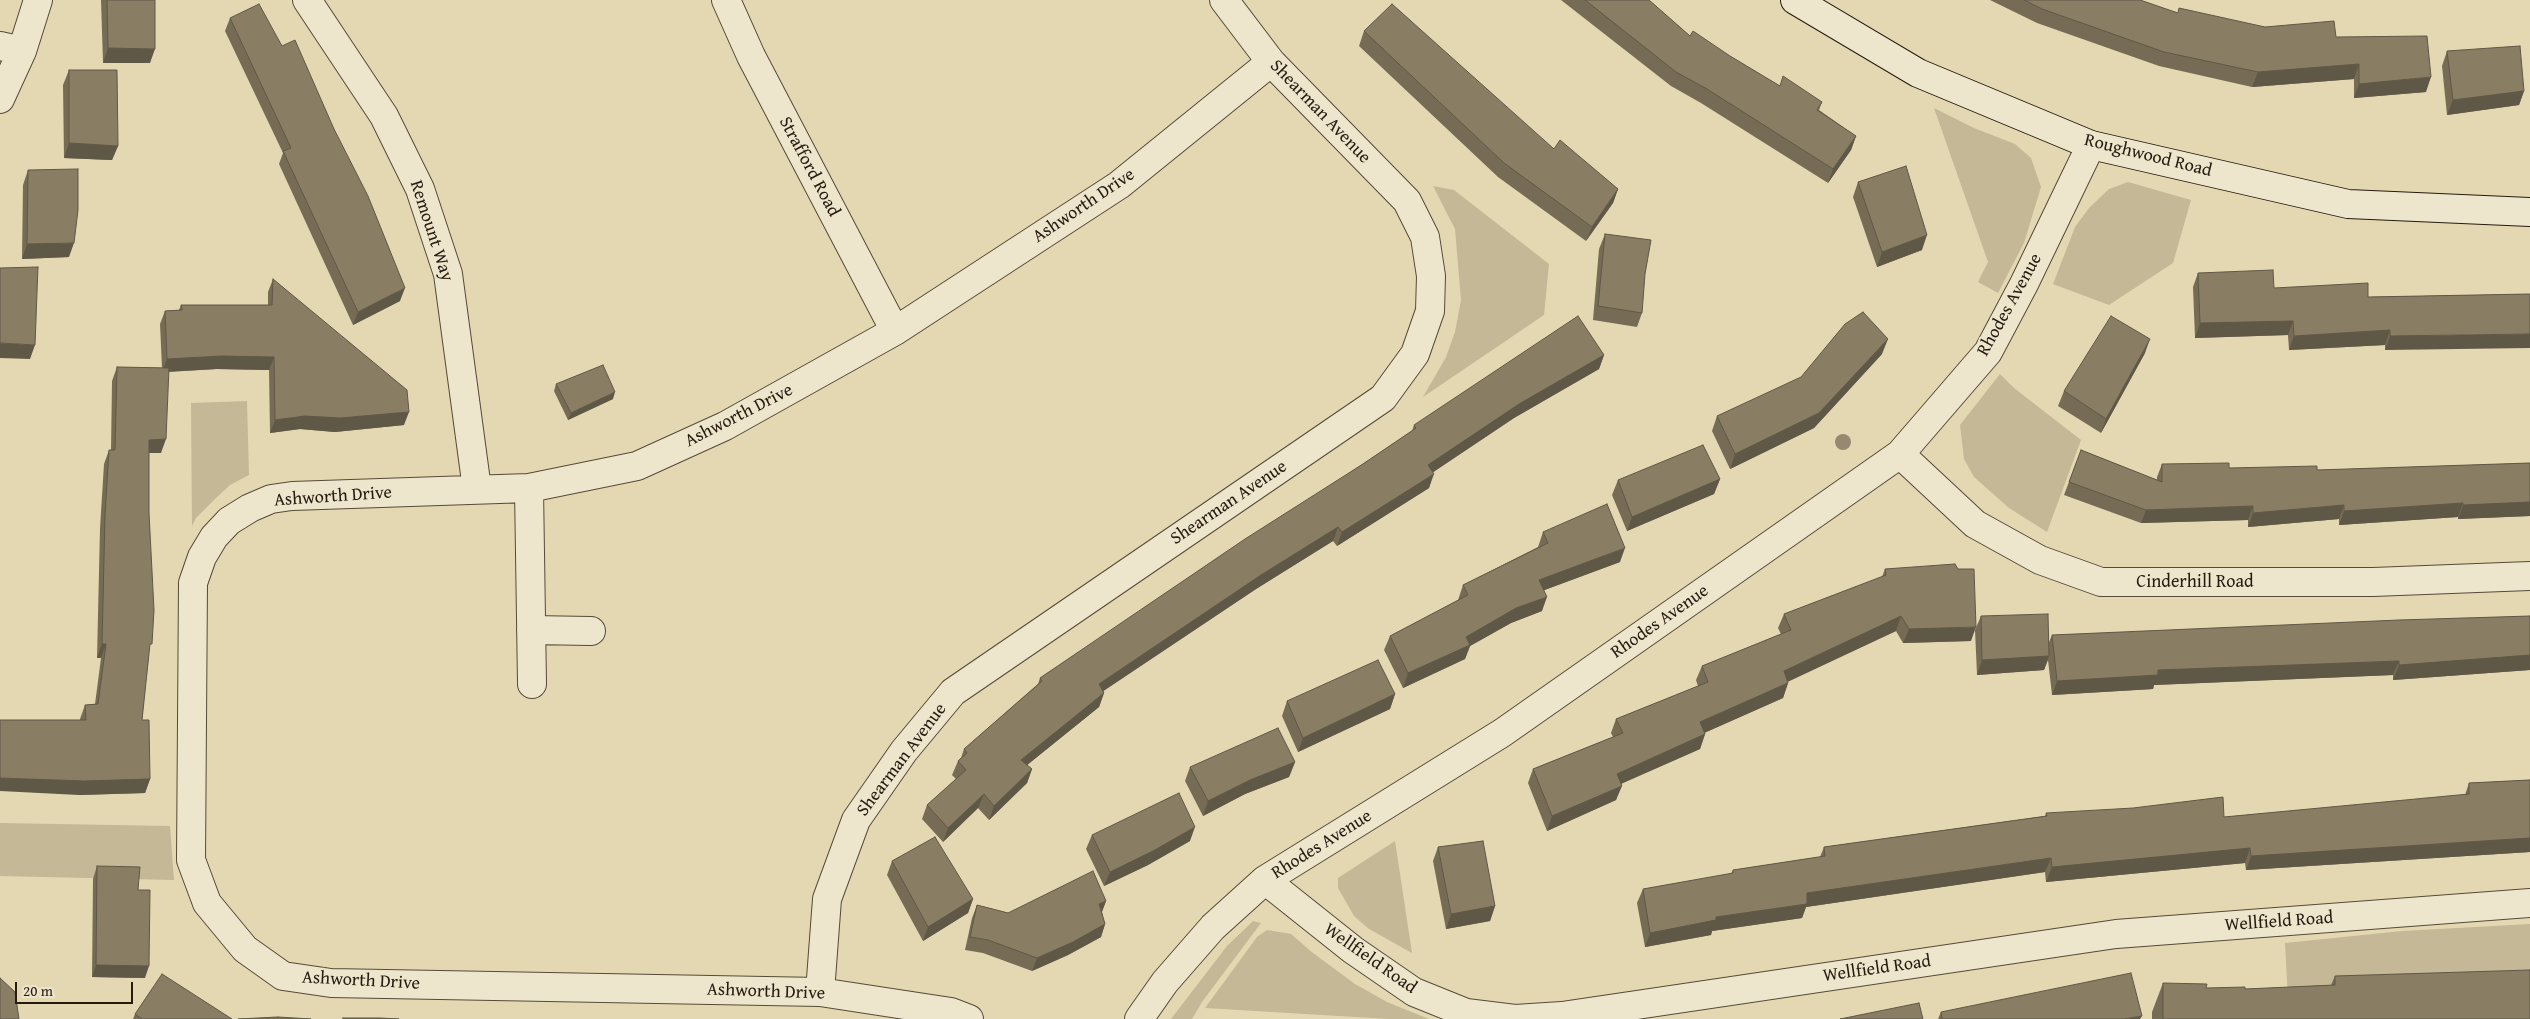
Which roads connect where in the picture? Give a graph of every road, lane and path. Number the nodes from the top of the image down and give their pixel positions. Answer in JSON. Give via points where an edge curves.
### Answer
{"nodes":[{"id":1,"x":38,"y":0,"type":"edge"},
{"id":2,"x":726,"y":0,"type":"edge"},
{"id":3,"x":1224,"y":0,"type":"edge"},
{"id":4,"x":1795,"y":0,"type":"edge"},
{"id":5,"x":313,"y":2,"type":"edge"},
{"id":6,"x":11,"y":48,"type":"edge"},
{"id":7,"x":1271,"y":62,"type":"junction"},
{"id":8,"x":0,"y":99,"type":"edge"},
{"id":9,"x":2091,"y":145,"type":"junction"},
{"id":10,"x":2530,"y":212,"type":"edge"},
{"id":11,"x":895,"y":332,"type":"junction"},
{"id":12,"x":1900,"y":454,"type":"junction"},
{"id":13,"x":529,"y":488,"type":"junction"},
{"id":14,"x":476,"y":489,"type":"junction"},
{"id":15,"x":2530,"y":576,"type":"edge"},
{"id":16,"x":531,"y":630,"type":"junction"},
{"id":17,"x":591,"y":631,"type":"dead end"},
{"id":18,"x":532,"y":684,"type":"dead end"},
{"id":19,"x":1265,"y":880,"type":"junction"},
{"id":20,"x":2530,"y":903,"type":"edge"},
{"id":21,"x":820,"y":992,"type":"junction"},
{"id":22,"x":969,"y":1019,"type":"edge"},
{"id":23,"x":1140,"y":1019,"type":"edge"}],
"edges":[{"from":1,"to":6,"type":"street"},
{"from":2,"to":11,"type":"street","name":"Strafford Road","via":[[751,56]]},
{"from":3,"to":7,"type":"street","name":"Shearman Avenue"},
{"from":4,"to":9,"type":"street","name":"Roughwood Road","via":[[1918,73]]},
{"from":5,"to":14,"type":"street","name":"Remount Way","via":[[384,116],[420,189],[448,274]]},
{"from":6,"to":8,"type":"street"},
{"from":7,"to":11,"type":"street","name":"Ashworth Drive","via":[[1120,185]]},
{"from":7,"to":21,"type":"street","name":"Shearman Avenue","via":[[1406,201],[1425,236],[1430,311],[1415,354],[1384,398],[954,692],[904,751],[856,820],[827,899]]},
{"from":9,"to":10,"type":"street","name":"Roughwood Road","via":[[2348,204]]},
{"from":9,"to":12,"type":"street","name":"Rhodes Avenue","via":[[1988,352]]},
{"from":11,"to":13,"type":"street","name":"Ashworth Drive","via":[[725,426],[637,466]]},
{"from":12,"to":15,"type":"street","name":"Cinderhill Road","via":[[1975,524],[2040,560],[2101,582],[2374,582]]},
{"from":12,"to":19,"type":"street","name":"Rhodes Avenue","via":[[1502,733]]},
{"from":13,"to":14,"type":"street","name":"Ashworth Drive"},
{"from":13,"to":16,"type":"street"},
{"from":14,"to":21,"type":"street","name":"Ashworth Drive","via":[[271,499],[229,521],[214,536],[193,583],[191,860],[207,903],[245,949],[283,976],[331,983]]},
{"from":16,"to":17,"type":"street"},
{"from":16,"to":18,"type":"street"},
{"from":19,"to":20,"type":"street","name":"Wellfield Road","via":[[1352,950],[1414,992],[1466,1013],[1515,1019],[1562,1016],[2116,934]]},
{"from":19,"to":23,"type":"street","name":"Rhodes Avenue","via":[[1213,927],[1165,982]]},
{"from":21,"to":22,"type":"street","name":"Ashworth Drive","via":[[951,1012]]}]}
